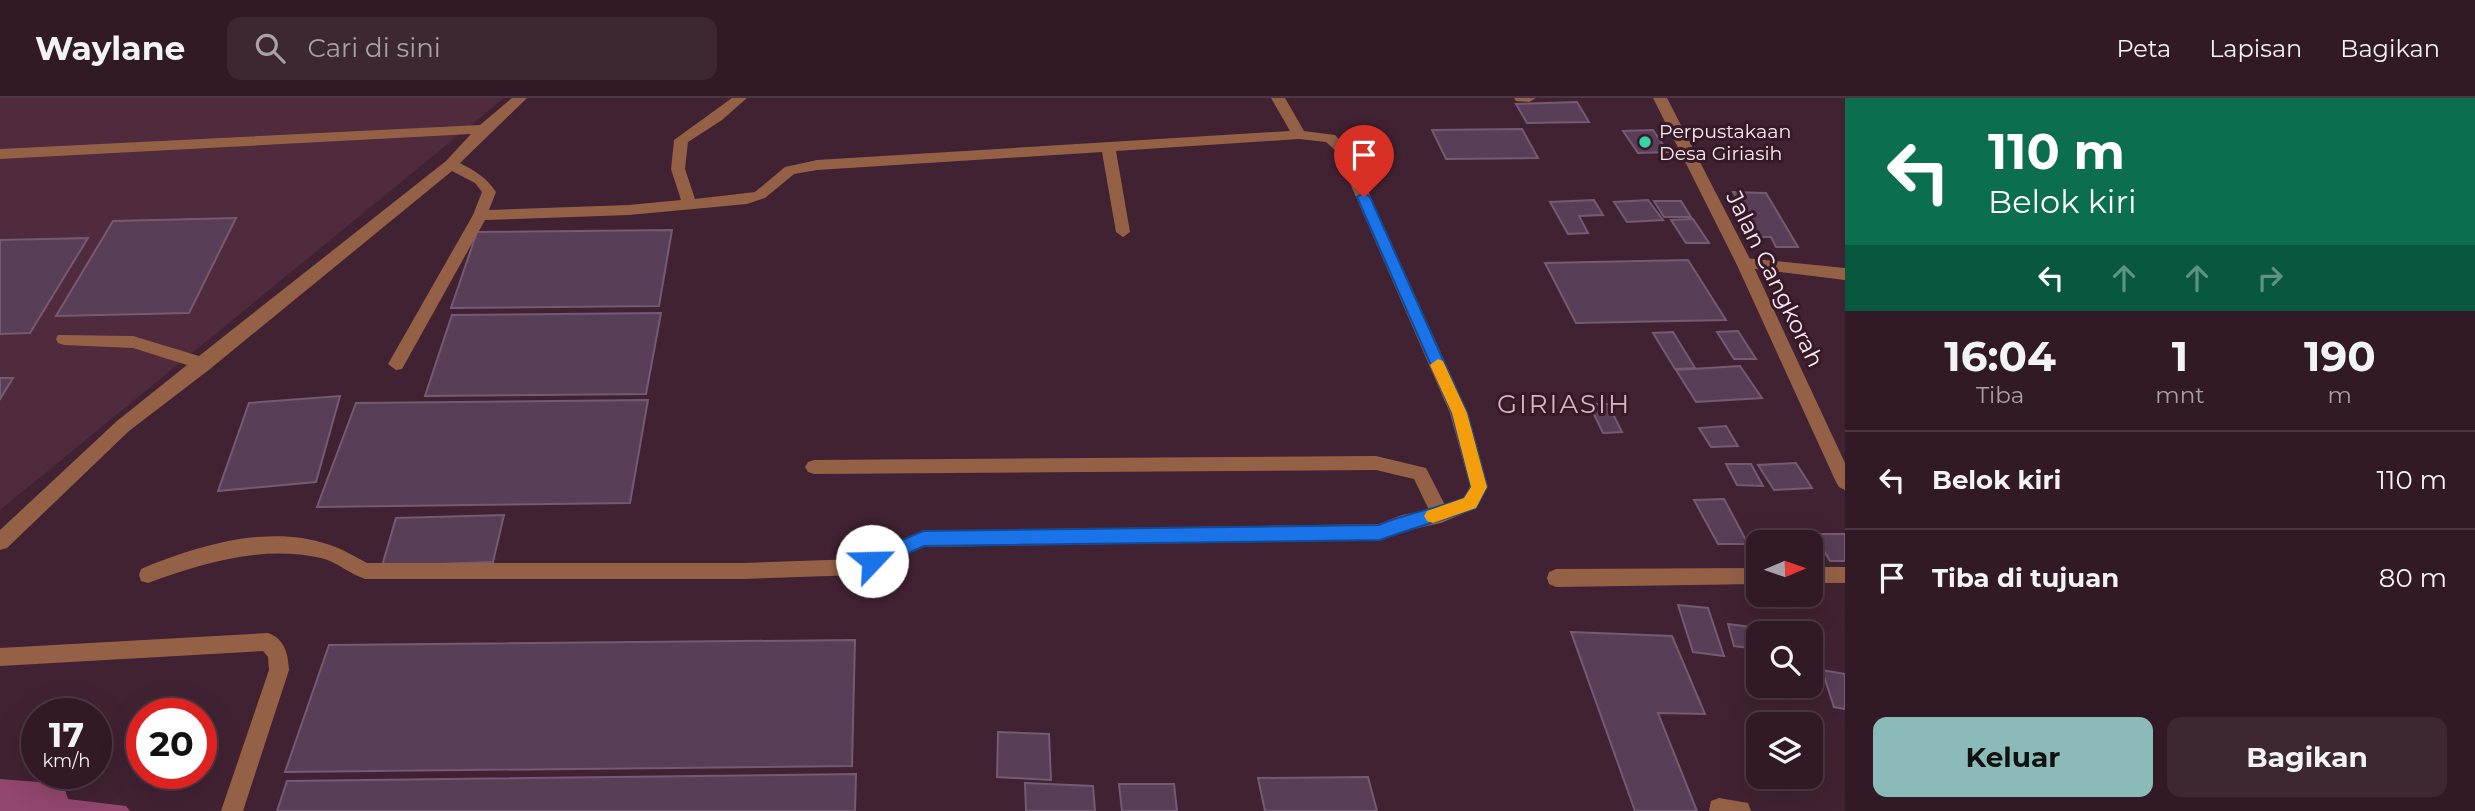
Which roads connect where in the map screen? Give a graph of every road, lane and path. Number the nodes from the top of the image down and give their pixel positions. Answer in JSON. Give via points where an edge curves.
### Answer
{"nodes":[{"id":1,"x":520,"y":98,"type":"edge"},
{"id":2,"x":740,"y":98,"type":"edge"},
{"id":3,"x":1278,"y":98,"type":"edge"},
{"id":4,"x":1530,"y":98,"type":"edge"},
{"id":5,"x":1660,"y":98,"type":"edge"},
{"id":6,"x":1521,"y":99,"type":"edge"},
{"id":7,"x":484,"y":129,"type":"junction"},
{"id":8,"x":1299,"y":135,"type":"junction"},
{"id":9,"x":1108,"y":147,"type":"junction"},
{"id":10,"x":0,"y":154,"type":"edge"},
{"id":11,"x":452,"y":164,"type":"junction"},
{"id":12,"x":689,"y":204,"type":"junction"},
{"id":13,"x":480,"y":215,"type":"junction"},
{"id":14,"x":1124,"y":232,"type":"dead end"},
{"id":15,"x":1744,"y":263,"type":"junction"},
{"id":16,"x":1845,"y":274,"type":"edge"},
{"id":17,"x":64,"y":340,"type":"dead end"},
{"id":18,"x":204,"y":364,"type":"junction"},
{"id":19,"x":396,"y":364,"type":"dead end"},
{"id":20,"x":814,"y":467,"type":"dead end"},
{"id":21,"x":1845,"y":482,"type":"edge"},
{"id":22,"x":1441,"y":514,"type":"junction"},
{"id":23,"x":0,"y":542,"type":"edge"},
{"id":24,"x":148,"y":575,"type":"dead end"},
{"id":25,"x":1824,"y":575,"type":"edge"},
{"id":26,"x":1845,"y":575,"type":"edge"},
{"id":27,"x":1746,"y":576,"type":"edge"},
{"id":28,"x":1556,"y":578,"type":"dead end"},
{"id":29,"x":0,"y":657,"type":"edge"},
{"id":30,"x":232,"y":811,"type":"edge"}],
"edges":[{"from":1,"to":7,"type":"street"},
{"from":2,"to":12,"type":"street","via":[[681,139],[678,169]]},
{"from":3,"to":8,"type":"street"},
{"from":4,"to":6,"type":"street"},
{"from":5,"to":15,"type":"street","name":"Jalan Cangkorah"},
{"from":7,"to":10,"type":"street"},
{"from":7,"to":11,"type":"street"},
{"from":8,"to":9,"type":"street"},
{"from":8,"to":22,"type":"street","via":[[1330,138],[1342,149],[1460,413],[1479,487],[1470,503]]},
{"from":9,"to":12,"type":"street","via":[[817,165],[790,170],[760,195],[747,199]]},
{"from":9,"to":14,"type":"street"},
{"from":11,"to":13,"type":"street","via":[[486,185],[489,192]]},
{"from":11,"to":18,"type":"street"},
{"from":12,"to":13,"type":"street"},
{"from":13,"to":19,"type":"street"},
{"from":15,"to":16,"type":"street"},
{"from":15,"to":21,"type":"street","name":"Jalan Cangkorah"},
{"from":17,"to":18,"type":"street","via":[[133,342]]},
{"from":18,"to":23,"type":"street","via":[[123,426]]},
{"from":20,"to":22,"type":"street","via":[[1376,463],[1420,473]]},
{"from":22,"to":24,"type":"street","via":[[1380,532],[923,539],[858,567],[365,571],[324,551],[264,545],[174,563]]},
{"from":25,"to":26,"type":"street"},
{"from":27,"to":28,"type":"street"},
{"from":29,"to":30,"type":"street","via":[[268,642],[278,654],[279,670]]}]}
